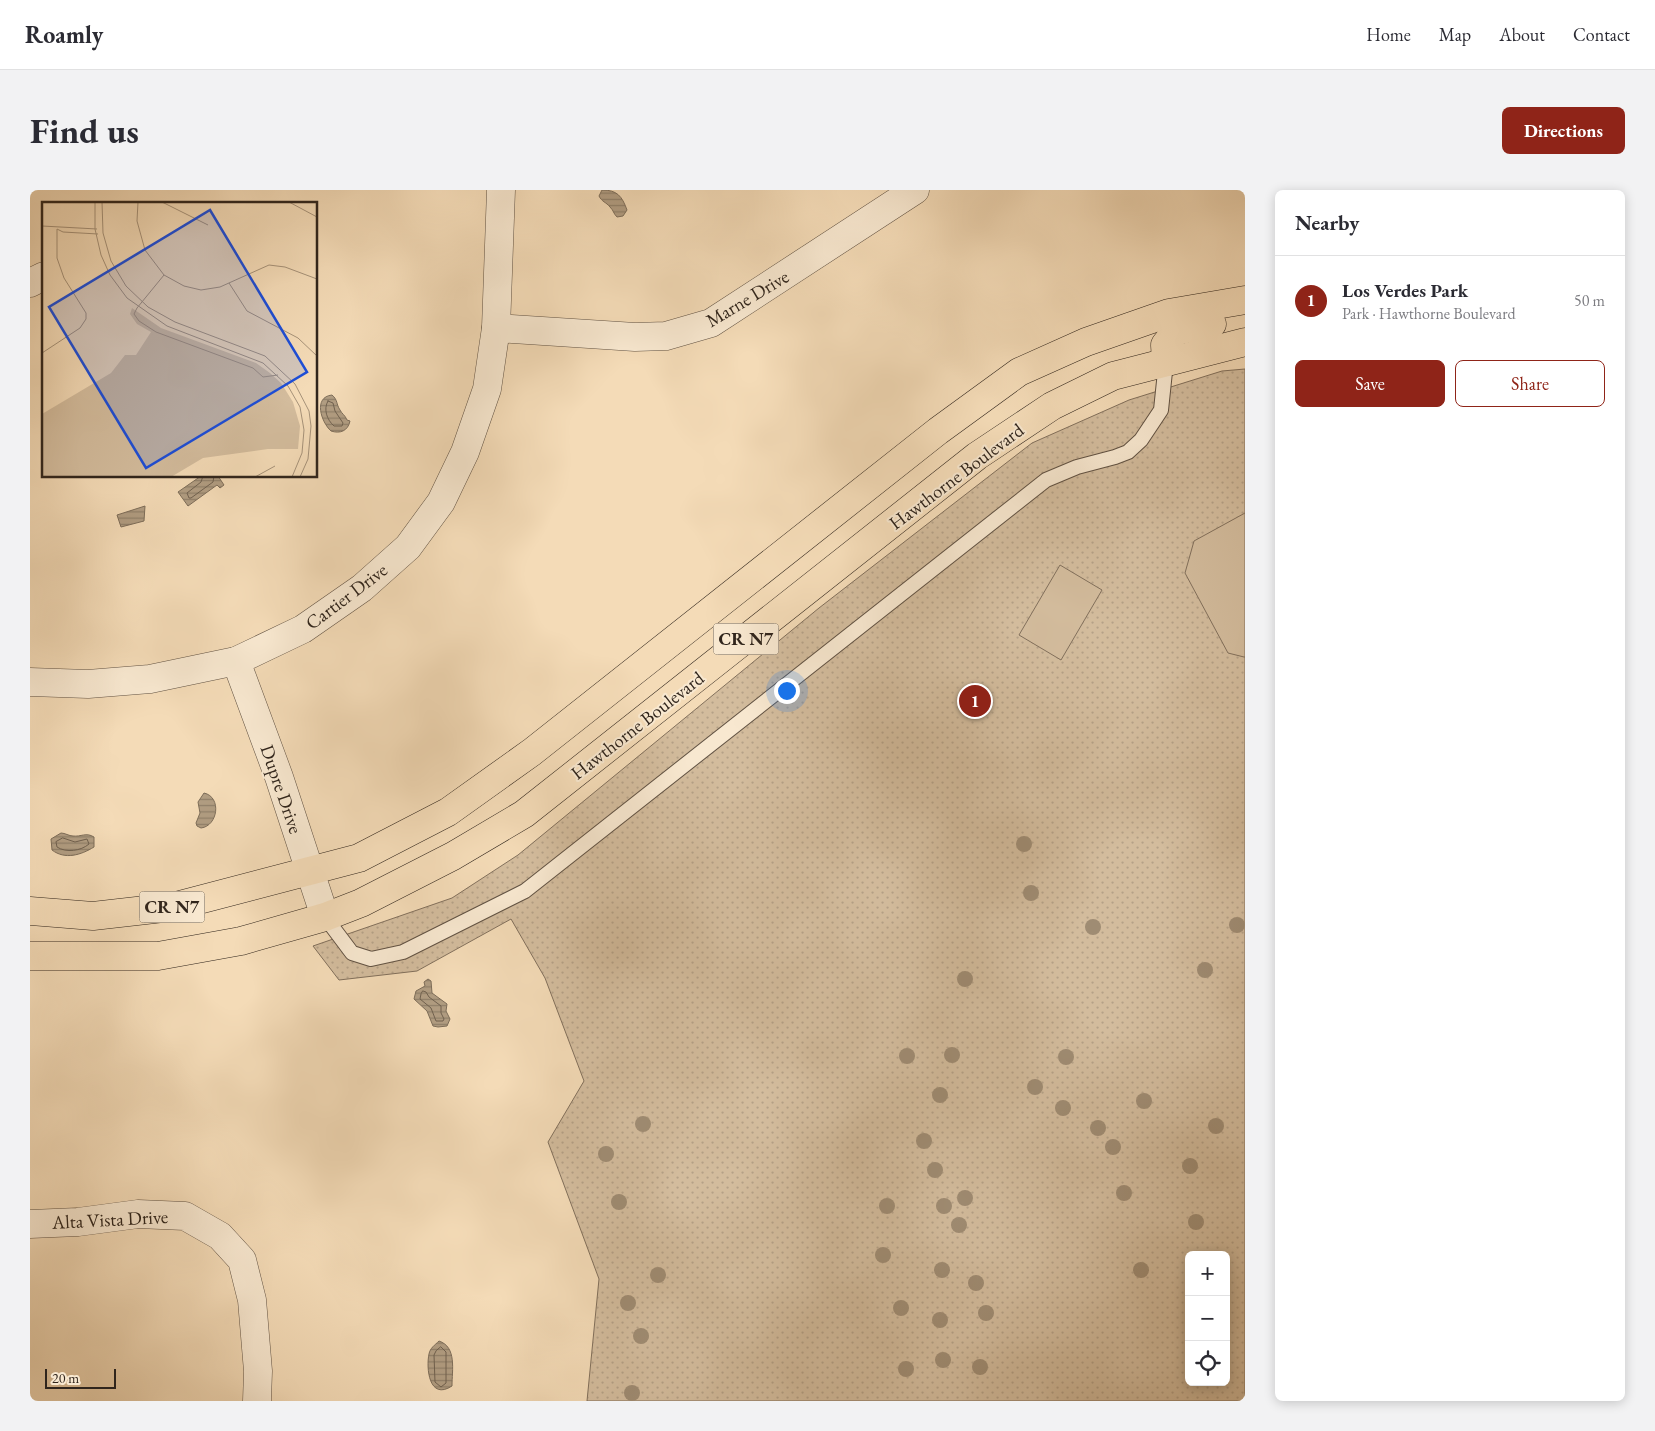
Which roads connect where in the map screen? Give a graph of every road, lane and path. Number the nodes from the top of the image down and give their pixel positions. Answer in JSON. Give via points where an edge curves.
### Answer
{"nodes":[{"id":1,"x":501,"y":190,"type":"edge"},
{"id":2,"x":915,"y":190,"type":"edge"},
{"id":3,"x":42,"y":277,"type":"edge"},
{"id":4,"x":30,"y":283,"type":"edge"},
{"id":5,"x":1245,"y":300,"type":"edge"},
{"id":6,"x":1245,"y":318,"type":"edge"},
{"id":7,"x":496,"y":328,"type":"junction"},
{"id":8,"x":1245,"y":342,"type":"edge"},
{"id":9,"x":1166,"y":362,"type":"junction"},
{"id":10,"x":236,"y":661,"type":"junction"},
{"id":11,"x":30,"y":682,"type":"edge"},
{"id":12,"x":310,"y":870,"type":"junction"},
{"id":13,"x":30,"y":911,"type":"edge"},
{"id":14,"x":325,"y":917,"type":"junction"},
{"id":15,"x":30,"y":956,"type":"edge"},
{"id":16,"x":30,"y":1224,"type":"edge"},
{"id":17,"x":258,"y":1401,"type":"edge"}],
"edges":[{"from":1,"to":7,"type":"street","name":"Cartier Drive"},
{"from":2,"to":7,"type":"street","name":"Marne Drive","via":[[711,323],[666,336],[636,338]]},
{"from":3,"to":4,"type":"street"},
{"from":5,"to":12,"type":"main road","number":"CR N7","via":[[1169,314],[1086,342],[1019,372],[938,431],[532,752],[448,812],[359,858]]},
{"from":6,"to":9,"type":"main road","via":[[1176,331],[1165,345]]},
{"from":7,"to":10,"type":"street","name":"Cartier Drive","via":[[487,389],[465,452],[441,502],[408,547],[362,588],[303,629]]},
{"from":8,"to":9,"type":"main road","name":"Hawthorne Boulevard","number":"CR N7"},
{"from":9,"to":14,"type":"main road","name":"Hawthorne Boulevard","number":"CR N7","via":[[1113,376],[1052,406],[977,456],[524,814],[453,856],[361,903]]},
{"from":9,"to":14,"type":"lane","via":[[1160,410],[1141,440],[1128,452],[1046,480],[525,891],[403,952],[371,959],[352,952]]},
{"from":10,"to":11,"type":"street","name":"Cartier Drive","via":[[150,680],[88,684]]},
{"from":10,"to":12,"type":"street","name":"Dupre Drive"},
{"from":12,"to":13,"type":"main road","number":"CR N7","via":[[172,906],[93,916]]},
{"from":12,"to":14,"type":"street","name":"Dupre Drive"},
{"from":14,"to":15,"type":"main road","name":"Hawthorne Boulevard","number":"CR N7","via":[[241,942],[158,956]]},
{"from":16,"to":17,"type":"street","name":"Alta Vista Drive","via":[[138,1214],[185,1216],[220,1236],[242,1260],[252,1300]]}]}
